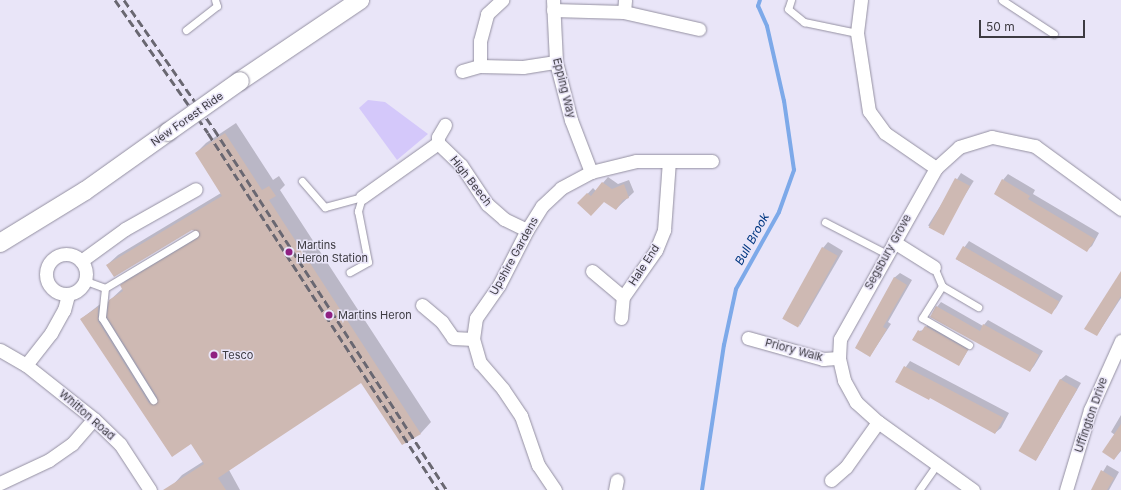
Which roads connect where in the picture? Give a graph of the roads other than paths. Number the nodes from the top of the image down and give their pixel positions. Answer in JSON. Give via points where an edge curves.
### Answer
{"nodes":[{"id":1,"x":215,"y":0,"type":"edge"},
{"id":2,"x":360,"y":0,"type":"edge"},
{"id":3,"x":502,"y":0,"type":"edge"},
{"id":4,"x":791,"y":0,"type":"edge"},
{"id":5,"x":861,"y":0,"type":"edge"},
{"id":6,"x":1002,"y":0,"type":"edge"},
{"id":7,"x":553,"y":5,"type":"edge"},
{"id":8,"x":624,"y":6,"type":"edge"},
{"id":9,"x":699,"y":29,"type":"dead end"},
{"id":10,"x":186,"y":30,"type":"dead end"},
{"id":11,"x":857,"y":33,"type":"junction"},
{"id":12,"x":1054,"y":34,"type":"dead end"},
{"id":13,"x":556,"y":62,"type":"junction"},
{"id":14,"x":480,"y":66,"type":"junction"},
{"id":15,"x":462,"y":71,"type":"dead end"},
{"id":16,"x":445,"y":124,"type":"dead end"},
{"id":17,"x":438,"y":143,"type":"junction"},
{"id":18,"x":669,"y":161,"type":"junction"},
{"id":19,"x":712,"y":162,"type":"dead end"},
{"id":20,"x":936,"y":168,"type":"junction"},
{"id":21,"x":591,"y":172,"type":"junction"},
{"id":22,"x":302,"y":181,"type":"dead end"},
{"id":23,"x":196,"y":189,"type":"dead end"},
{"id":24,"x":362,"y":197,"type":"junction"},
{"id":25,"x":1121,"y":209,"type":"edge"},
{"id":26,"x":825,"y":222,"type":"dead end"},
{"id":27,"x":526,"y":230,"type":"junction"},
{"id":28,"x":195,"y":234,"type":"dead end"},
{"id":29,"x":4,"y":239,"type":"edge"},
{"id":30,"x":894,"y":242,"type":"junction"},
{"id":31,"x":887,"y":254,"type":"junction"},
{"id":32,"x":81,"y":261,"type":"junction"},
{"id":33,"x":934,"y":267,"type":"joint"},
{"id":34,"x":592,"y":270,"type":"dead end"},
{"id":35,"x":350,"y":272,"type":"dead end"},
{"id":36,"x":86,"y":281,"type":"junction"},
{"id":37,"x":942,"y":286,"type":"junction"},
{"id":38,"x":105,"y":288,"type":"junction"},
{"id":39,"x":68,"y":295,"type":"junction"},
{"id":40,"x":623,"y":297,"type":"junction"},
{"id":41,"x":422,"y":306,"type":"dead end"},
{"id":42,"x":978,"y":307,"type":"dead end"},
{"id":43,"x":620,"y":318,"type":"dead end"},
{"id":44,"x":748,"y":338,"type":"dead end"},
{"id":45,"x":473,"y":339,"type":"junction"},
{"id":46,"x":1121,"y":341,"type":"edge"},
{"id":47,"x":969,"y":345,"type":"dead end"},
{"id":48,"x":3,"y":351,"type":"edge"},
{"id":49,"x":839,"y":358,"type":"junction"},
{"id":50,"x":26,"y":365,"type":"junction"},
{"id":51,"x":153,"y":400,"type":"dead end"},
{"id":52,"x":94,"y":419,"type":"junction"},
{"id":53,"x":878,"y":422,"type":"junction"},
{"id":54,"x":936,"y":464,"type":"junction"},
{"id":55,"x":831,"y":480,"type":"dead end"},
{"id":56,"x":0,"y":483,"type":"edge"},
{"id":57,"x":150,"y":490,"type":"edge"},
{"id":58,"x":555,"y":490,"type":"edge"},
{"id":59,"x":919,"y":490,"type":"edge"},
{"id":60,"x":973,"y":490,"type":"edge"},
{"id":61,"x":1066,"y":490,"type":"edge"}],
"edges":[{"from":1,"to":10,"type":"lane","via":[[217,6]]},
{"from":2,"to":29,"type":"main road","name":"New Forest Ride","bridge":true,"via":[[85,191]]},
{"from":3,"to":14,"type":"street","via":[[487,14],[480,41]]},
{"from":4,"to":11,"type":"lane","via":[[788,9],[804,22]]},
{"from":5,"to":11,"type":"street"},
{"from":6,"to":12,"type":"lane"},
{"from":7,"to":8,"type":"street"},
{"from":7,"to":13,"type":"street","name":"Epping Way"},
{"from":8,"to":9,"type":"street"},
{"from":11,"to":20,"type":"street","via":[[869,111],[885,133]]},
{"from":13,"to":14,"type":"street","via":[[523,67]]},
{"from":13,"to":21,"type":"street","name":"Epping Way","via":[[571,120]]},
{"from":14,"to":15,"type":"street"},
{"from":16,"to":17,"type":"street","via":[[438,137]]},
{"from":17,"to":24,"type":"street"},
{"from":17,"to":27,"type":"street","name":"High Beech","via":[[461,165],[487,204],[504,219]]},
{"from":18,"to":19,"type":"street"},
{"from":18,"to":21,"type":"street","via":[[636,161]]},
{"from":18,"to":40,"type":"street","name":"Hale End","via":[[664,230],[656,250]]},
{"from":20,"to":25,"type":"street","name":"Segsbury Grove","via":[[959,148],[992,137],[1035,146]]},
{"from":20,"to":30,"type":"street","name":"Segsbury Grove"},
{"from":21,"to":27,"type":"street","name":"Upshire Gardens","via":[[561,188],[542,206]]},
{"from":22,"to":24,"type":"lane","via":[[325,207]]},
{"from":23,"to":32,"type":"street","via":[[125,229]]},
{"from":24,"to":35,"type":"lane","via":[[358,211],[368,262]]},
{"from":26,"to":31,"type":"lane"},
{"from":27,"to":45,"type":"street","name":"Upshire Gardens","via":[[499,285],[476,318]]},
{"from":28,"to":38,"type":"lane"},
{"from":30,"to":31,"type":"street","name":"Segsbury Grove"},
{"from":30,"to":33,"type":"street"},
{"from":31,"to":49,"type":"street","name":"Segsbury Grove","via":[[840,339]]},
{"from":32,"to":36,"type":"street","via":[[86,270]]},
{"from":32,"to":39,"type":"street","via":[[76,256],[63,254],[51,261],[47,267],[47,281],[50,287]]},
{"from":33,"to":37,"type":"lane"},
{"from":34,"to":40,"type":"street","name":"Hale End"},
{"from":36,"to":38,"type":"lane"},
{"from":36,"to":39,"type":"street","via":[[79,290]]},
{"from":37,"to":42,"type":"lane"},
{"from":37,"to":47,"type":"lane","via":[[922,318]]},
{"from":38,"to":51,"type":"lane","via":[[102,318]]},
{"from":39,"to":50,"type":"street","via":[[64,310],[51,333]]},
{"from":40,"to":43,"type":"street","name":"Hale End"},
{"from":41,"to":45,"type":"street","via":[[442,322],[453,338]]},
{"from":44,"to":49,"type":"street","name":"Priory Walk","via":[[823,359]]},
{"from":45,"to":58,"type":"street","name":"Upshire Gardens","via":[[480,363],[503,389],[521,416],[538,465]]},
{"from":46,"to":61,"type":"street","name":"Uffington Drive","via":[[1090,410]]},
{"from":48,"to":50,"type":"street","name":"Whitton Road"},
{"from":49,"to":53,"type":"street","name":"Segsbury Grove","via":[[844,380],[856,402]]},
{"from":50,"to":52,"type":"street","name":"Whitton Road"},
{"from":52,"to":56,"type":"street","via":[[72,444],[49,460]]},
{"from":52,"to":57,"type":"street","name":"Whitton Road","via":[[120,444]]},
{"from":53,"to":54,"type":"street","name":"Segsbury Grove"},
{"from":53,"to":55,"type":"street","via":[[846,467]]},
{"from":54,"to":59,"type":"lane"},
{"from":54,"to":60,"type":"street","name":"Segsbury Grove"}]}
